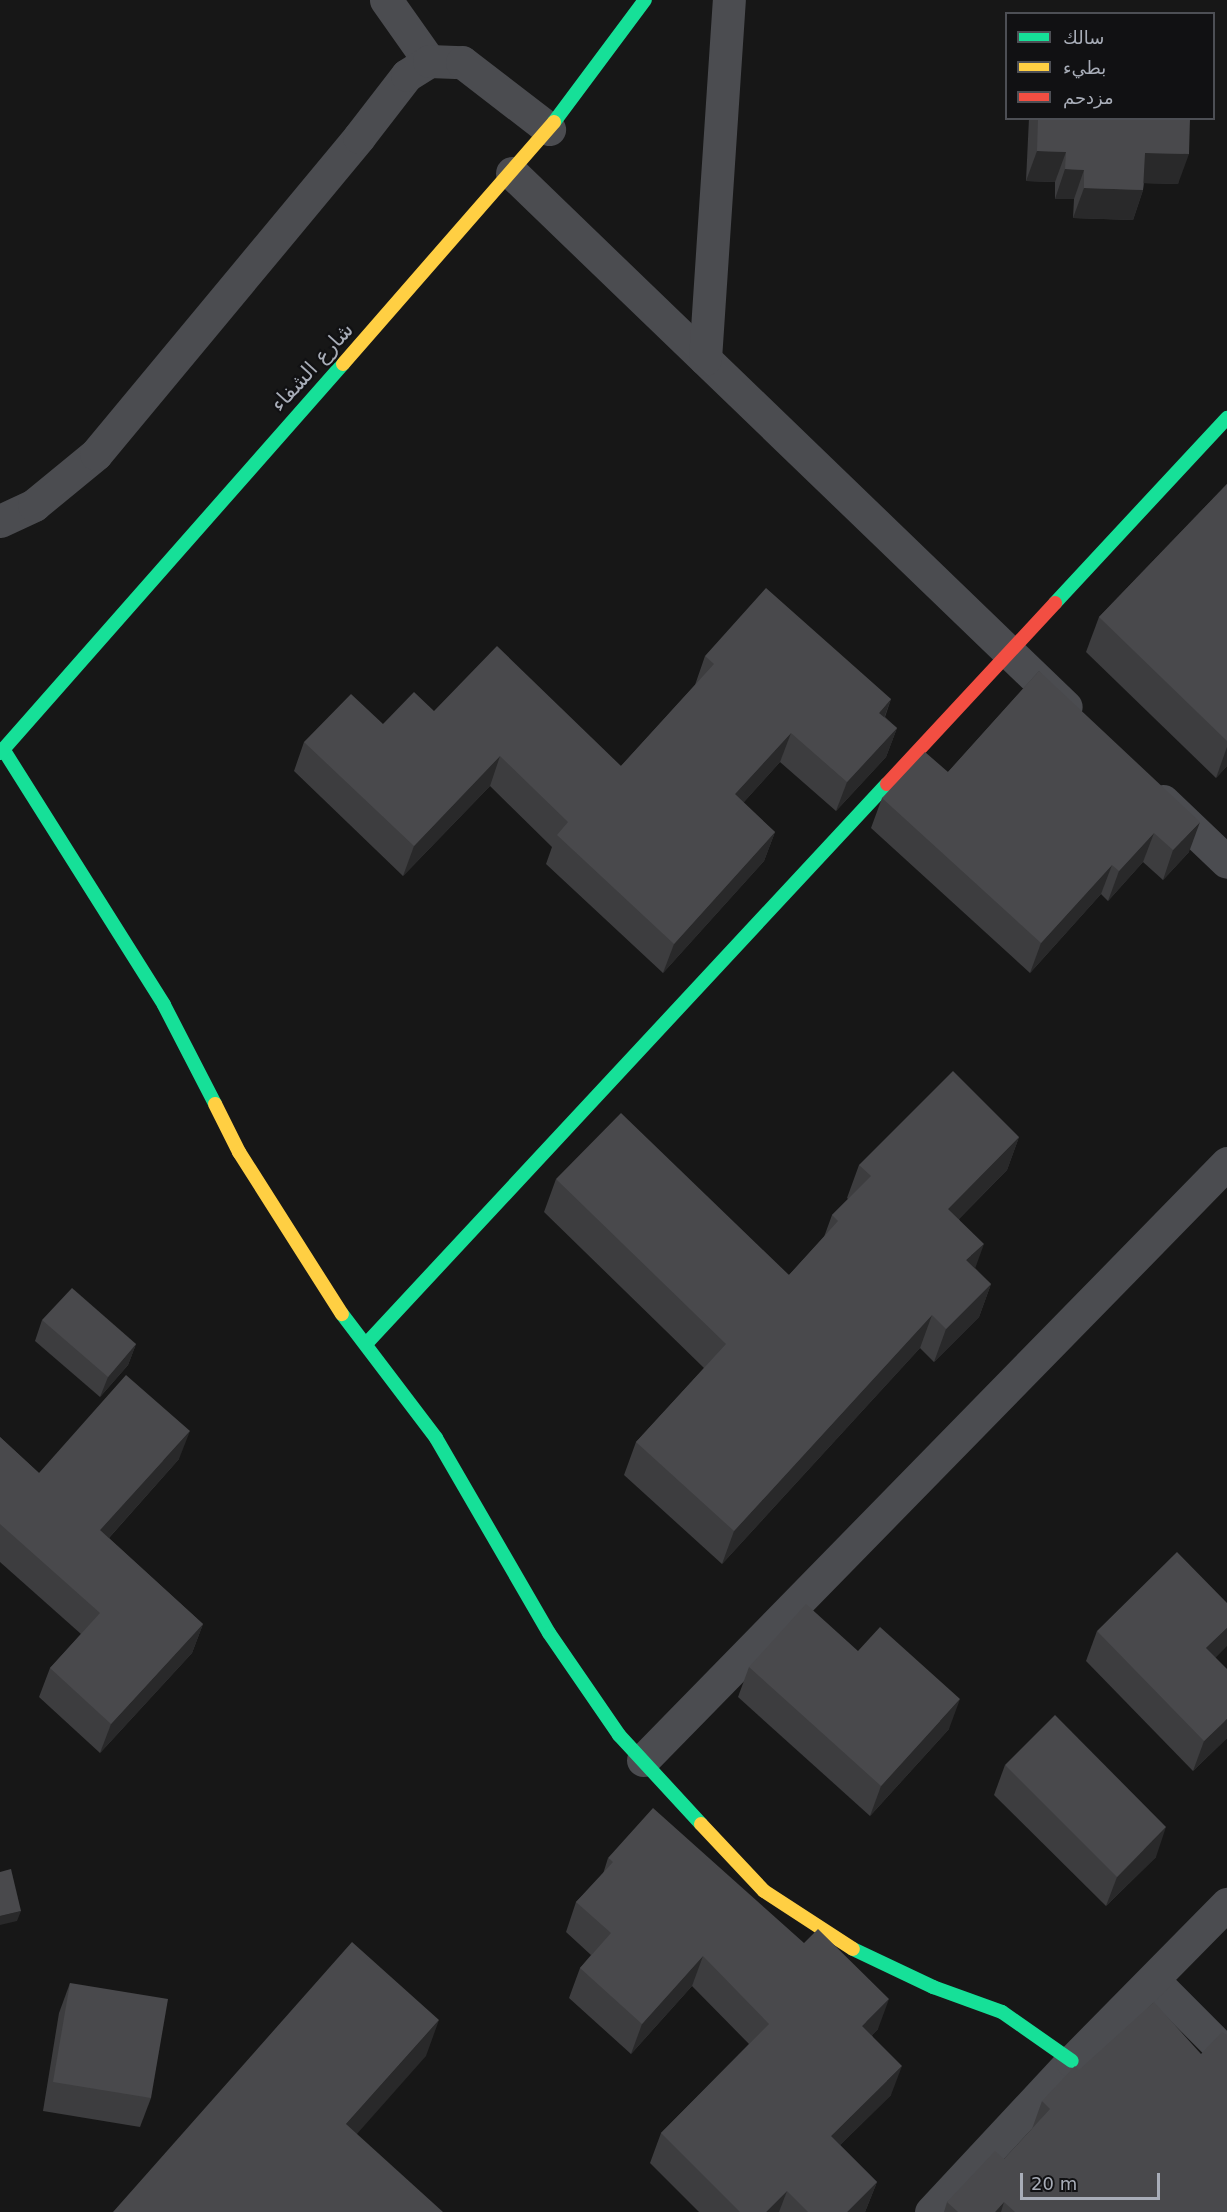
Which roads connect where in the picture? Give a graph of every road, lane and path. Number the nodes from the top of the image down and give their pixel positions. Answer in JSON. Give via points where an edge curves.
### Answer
{"nodes":[{"id":1,"x":386,"y":0,"type":"edge"},
{"id":2,"x":645,"y":0,"type":"edge"},
{"id":3,"x":729,"y":0,"type":"edge"},
{"id":4,"x":429,"y":61,"type":"junction"},
{"id":5,"x":549,"y":129,"type":"junction"},
{"id":6,"x":513,"y":173,"type":"junction"},
{"id":7,"x":705,"y":359,"type":"junction"},
{"id":8,"x":1227,"y":418,"type":"edge"},
{"id":9,"x":0,"y":521,"type":"edge"},
{"id":10,"x":1009,"y":652,"type":"junction"},
{"id":11,"x":1085,"y":725,"type":"edge"},
{"id":12,"x":2,"y":751,"type":"edge"},
{"id":13,"x":1143,"y":782,"type":"edge"},
{"id":14,"x":1227,"y":862,"type":"edge"},
{"id":15,"x":1227,"y":1163,"type":"edge"},
{"id":16,"x":366,"y":1344,"type":"junction"},
{"id":17,"x":643,"y":1760,"type":"junction"},
{"id":18,"x":1227,"y":1904,"type":"edge"},
{"id":19,"x":1153,"y":1980,"type":"junction"},
{"id":20,"x":1227,"y":2054,"type":"edge"},
{"id":21,"x":1072,"y":2061,"type":"junction"},
{"id":22,"x":931,"y":2212,"type":"edge"}],
"edges":[{"from":1,"to":4,"type":"street"},
{"from":2,"to":5,"type":"street","name":"شارع الشفاء"},
{"from":3,"to":7,"type":"street"},
{"from":4,"to":5,"type":"street","via":[[462,62]]},
{"from":4,"to":9,"type":"street","via":[[407,75],[96,454],[34,505]]},
{"from":5,"to":6,"type":"street","name":"شارع الشفاء"},
{"from":6,"to":7,"type":"street"},
{"from":6,"to":12,"type":"street","name":"شارع الشفاء"},
{"from":7,"to":10,"type":"street"},
{"from":8,"to":10,"type":"street"},
{"from":10,"to":11,"type":"street"},
{"from":10,"to":16,"type":"street"},
{"from":12,"to":16,"type":"street","via":[[164,1005],[239,1152],[335,1304]]},
{"from":13,"to":14,"type":"street"},
{"from":15,"to":17,"type":"street"},
{"from":16,"to":17,"type":"street","via":[[436,1438],[549,1633],[620,1735]]},
{"from":17,"to":21,"type":"street","via":[[764,1891],[861,1954],[933,1987],[1002,2012]]},
{"from":18,"to":19,"type":"street"},
{"from":19,"to":20,"type":"street"},
{"from":19,"to":21,"type":"street"},
{"from":21,"to":22,"type":"street"}]}
